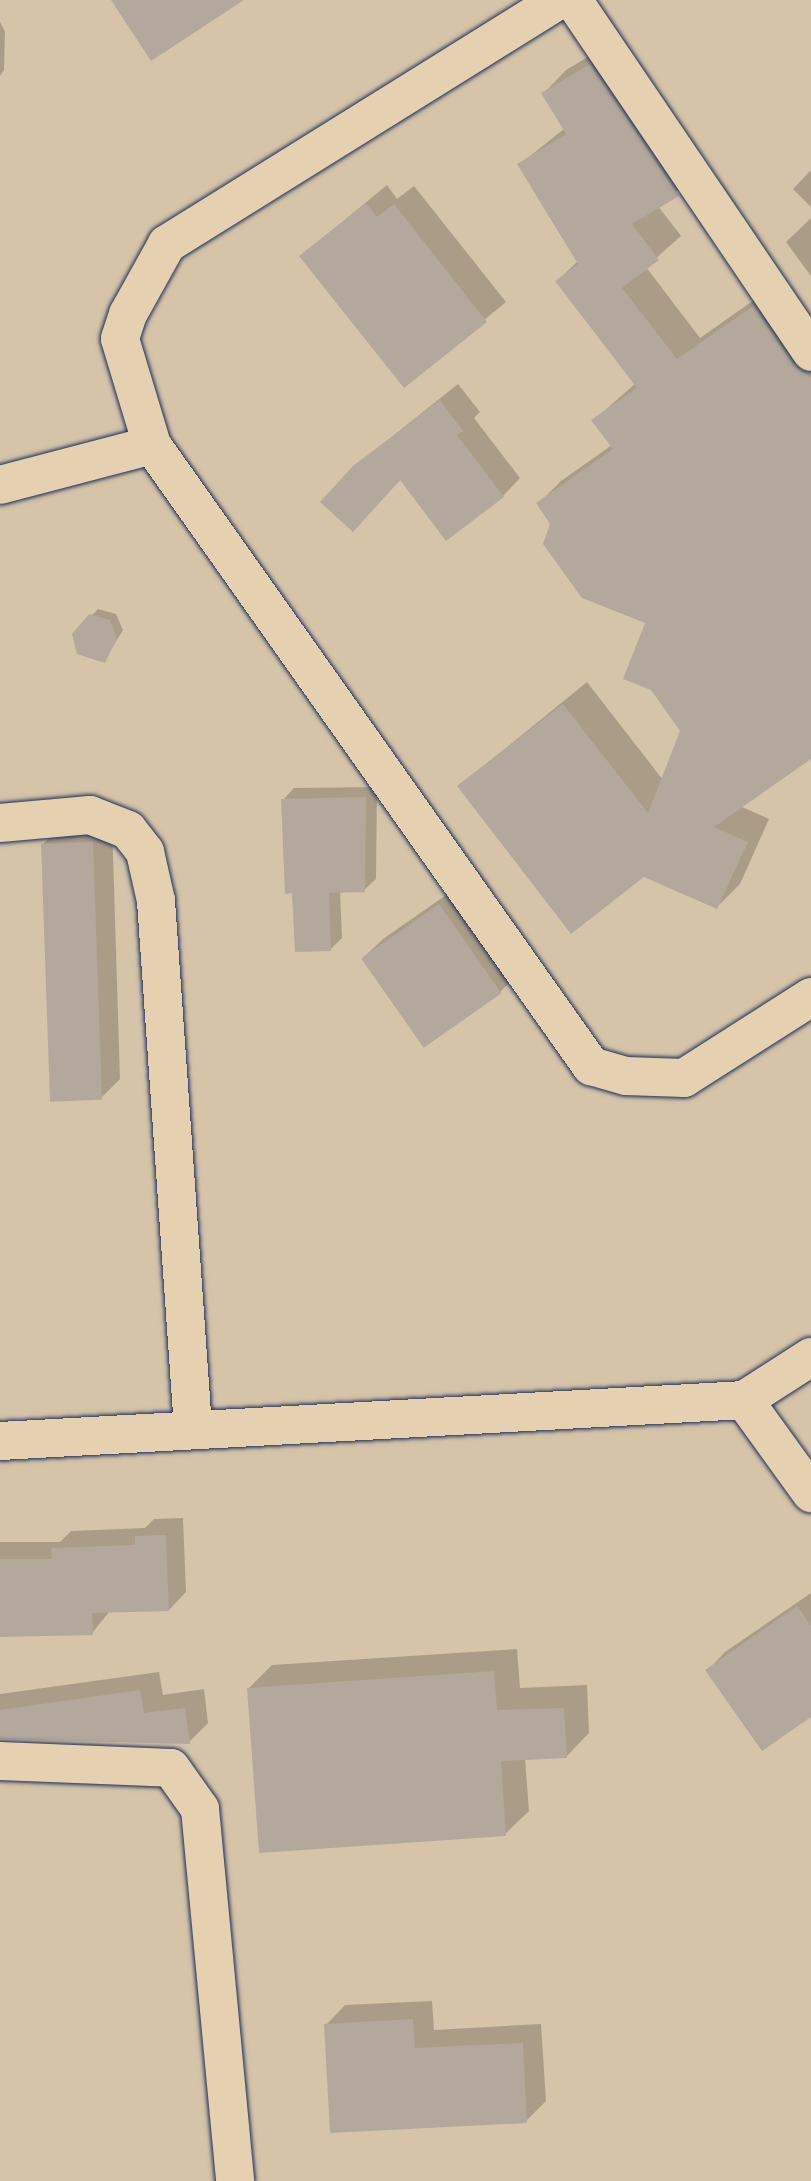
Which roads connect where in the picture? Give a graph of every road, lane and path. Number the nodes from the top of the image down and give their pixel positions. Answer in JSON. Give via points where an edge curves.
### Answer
{"nodes":[{"id":1,"x":559,"y":0,"type":"edge"},
{"id":2,"x":573,"y":0,"type":"edge"},
{"id":3,"x":811,"y":352,"type":"edge"},
{"id":4,"x":152,"y":445,"type":"junction"},
{"id":5,"x":0,"y":485,"type":"edge"},
{"id":6,"x":0,"y":823,"type":"edge"},
{"id":7,"x":811,"y":997,"type":"edge"},
{"id":8,"x":811,"y":1357,"type":"edge"},
{"id":9,"x":744,"y":1400,"type":"junction"},
{"id":10,"x":193,"y":1427,"type":"junction"},
{"id":11,"x":0,"y":1441,"type":"edge"},
{"id":12,"x":811,"y":1493,"type":"edge"},
{"id":13,"x":0,"y":1761,"type":"edge"},
{"id":14,"x":234,"y":2181,"type":"edge"}],
"edges":[{"from":1,"to":4,"type":"lane","via":[[167,244],[128,314],[120,339]]},
{"from":2,"to":3,"type":"lane"},
{"from":4,"to":5,"type":"lane"},
{"from":4,"to":7,"type":"lane","via":[[591,1066],[626,1076],[684,1078]]},
{"from":6,"to":10,"type":"lane","via":[[90,815],[128,830],[145,852],[156,901]]},
{"from":8,"to":9,"type":"lane"},
{"from":9,"to":10,"type":"lane"},
{"from":9,"to":12,"type":"lane"},
{"from":10,"to":11,"type":"lane"},
{"from":13,"to":14,"type":"lane","via":[[171,1768],[200,1809]]}]}
